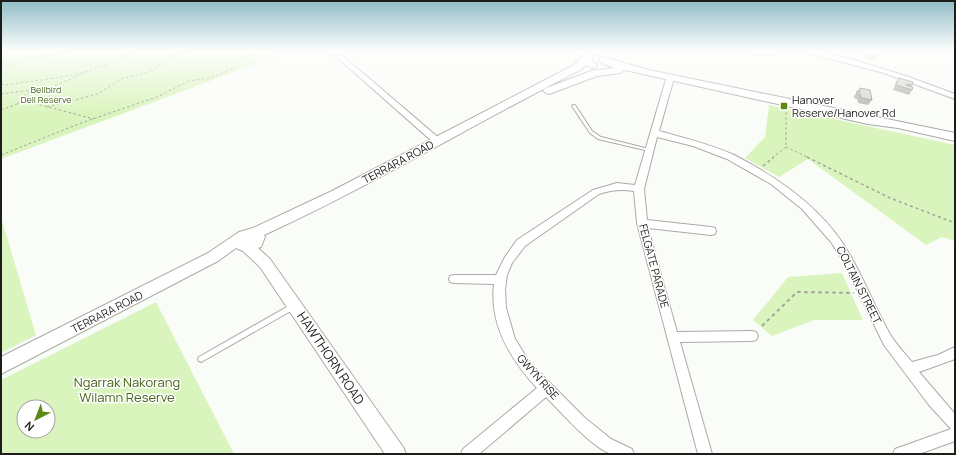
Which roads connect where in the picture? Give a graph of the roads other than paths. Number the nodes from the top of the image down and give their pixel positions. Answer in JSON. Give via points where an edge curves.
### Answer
{"nodes":[{"id":1,"x":358,"y":72,"type":"edge"},
{"id":2,"x":568,"y":72,"type":"edge"},
{"id":3,"x":578,"y":72,"type":"edge"},
{"id":4,"x":601,"y":72,"type":"edge"},
{"id":5,"x":641,"y":72,"type":"edge"},
{"id":6,"x":645,"y":72,"type":"edge"},
{"id":7,"x":888,"y":72,"type":"edge"},
{"id":8,"x":648,"y":73,"type":"junction"},
{"id":9,"x":670,"y":78,"type":"junction"},
{"id":10,"x":561,"y":86,"type":"junction"},
{"id":11,"x":955,"y":97,"type":"edge"},
{"id":12,"x":574,"y":106,"type":"dead end"},
{"id":13,"x":465,"y":127,"type":"junction"},
{"id":14,"x":654,"y":133,"type":"junction"},
{"id":15,"x":955,"y":137,"type":"edge"},
{"id":16,"x":437,"y":141,"type":"junction"},
{"id":17,"x":649,"y":150,"type":"junction"},
{"id":18,"x":639,"y":189,"type":"junction"},
{"id":19,"x":642,"y":223,"type":"junction"},
{"id":20,"x":711,"y":231,"type":"dead end"},
{"id":21,"x":250,"y":241,"type":"junction"},
{"id":22,"x":454,"y":279,"type":"dead end"},
{"id":23,"x":500,"y":280,"type":"junction"},
{"id":24,"x":295,"y":305,"type":"junction"},
{"id":25,"x":752,"y":336,"type":"dead end"},
{"id":26,"x":673,"y":337,"type":"junction"},
{"id":27,"x":955,"y":353,"type":"edge"},
{"id":28,"x":201,"y":359,"type":"dead end"},
{"id":29,"x":1,"y":366,"type":"edge"},
{"id":30,"x":909,"y":369,"type":"junction"},
{"id":31,"x":547,"y":388,"type":"junction"},
{"id":32,"x":955,"y":424,"type":"edge"},
{"id":33,"x":955,"y":434,"type":"edge"},
{"id":34,"x":396,"y":454,"type":"edge"},
{"id":35,"x":468,"y":454,"type":"edge"},
{"id":36,"x":627,"y":454,"type":"edge"},
{"id":37,"x":705,"y":454,"type":"edge"},
{"id":38,"x":900,"y":454,"type":"edge"}],
"edges":[{"from":1,"to":16,"type":"street"},
{"from":2,"to":13,"type":"main road","name":"TERRARA ROAD"},
{"from":3,"to":10,"type":"main road","name":"TERRARA ROAD"},
{"from":4,"to":10,"type":"main road","name":"TERRARA ROAD"},
{"from":5,"to":8,"type":"main road"},
{"from":6,"to":8,"type":"main road"},
{"from":7,"to":11,"type":"street"},
{"from":8,"to":9,"type":"main road"},
{"from":9,"to":14,"type":"street","name":"FELGATE PARADE"},
{"from":9,"to":15,"type":"main road"},
{"from":10,"to":13,"type":"main road","name":"TERRARA ROAD"},
{"from":12,"to":17,"type":"lane","via":[[591,132],[600,138]]},
{"from":13,"to":16,"type":"main road","name":"TERRARA ROAD"},
{"from":14,"to":17,"type":"street","name":"FELGATE PARADE"},
{"from":14,"to":30,"type":"street","name":"COLTAIN STREET","via":[[730,156],[774,182],[805,206],[842,251],[888,341]]},
{"from":16,"to":21,"type":"main road","name":"TERRARA ROAD"},
{"from":17,"to":18,"type":"street","name":"FELGATE PARADE"},
{"from":18,"to":19,"type":"street","name":"FELGATE PARADE"},
{"from":18,"to":23,"type":"street","name":"GWYN RISE","via":[[618,186],[596,192],[521,244],[512,254]]},
{"from":19,"to":20,"type":"street"},
{"from":19,"to":26,"type":"street","name":"FELGATE PARADE"},
{"from":21,"to":24,"type":"main road","name":"HAWTHORN ROAD"},
{"from":21,"to":29,"type":"main road","name":"TERRARA ROAD","via":[[213,257]]},
{"from":22,"to":23,"type":"street"},
{"from":23,"to":31,"type":"street","name":"GWYN RISE","via":[[501,312],[509,340],[517,356]]},
{"from":24,"to":28,"type":"lane"},
{"from":24,"to":34,"type":"main road","name":"HAWTHORN ROAD"},
{"from":25,"to":26,"type":"street"},
{"from":26,"to":37,"type":"street","name":"FELGATE PARADE"},
{"from":27,"to":30,"type":"street"},
{"from":30,"to":32,"type":"street","name":"COLTAIN STREET"},
{"from":31,"to":35,"type":"street"},
{"from":31,"to":36,"type":"street","name":"GWYN RISE","via":[[584,427],[615,449]]},
{"from":33,"to":38,"type":"street"}]}
